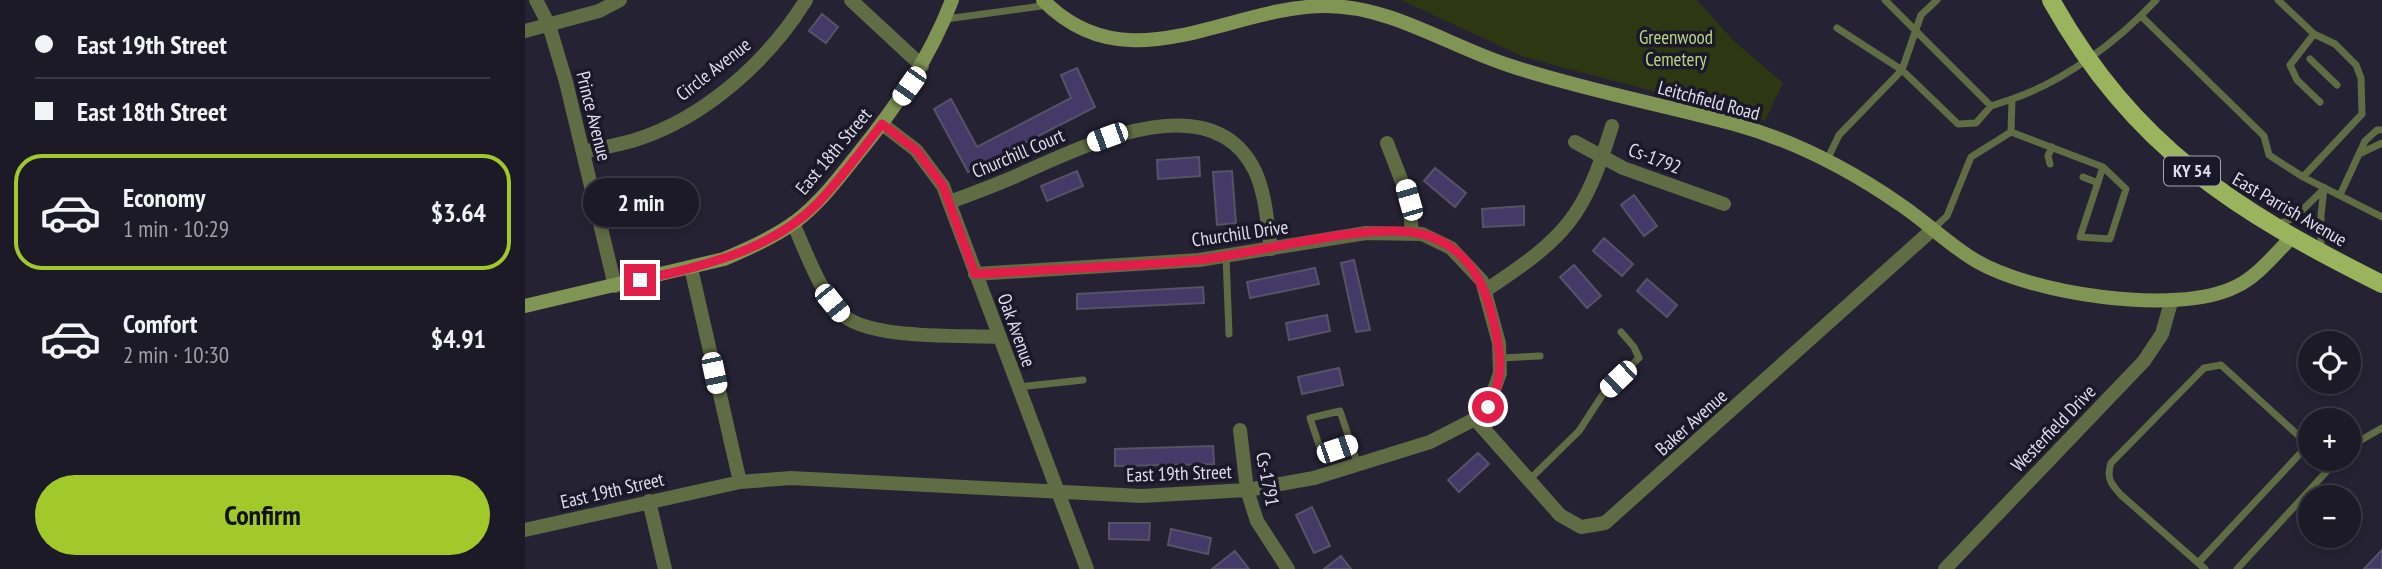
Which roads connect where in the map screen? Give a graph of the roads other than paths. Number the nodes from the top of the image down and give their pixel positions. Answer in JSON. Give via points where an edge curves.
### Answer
{"nodes":[{"id":1,"x":536,"y":0,"type":"edge"},
{"id":2,"x":620,"y":0,"type":"edge"},
{"id":3,"x":806,"y":0,"type":"edge"},
{"id":4,"x":851,"y":0,"type":"edge"},
{"id":5,"x":952,"y":0,"type":"edge"},
{"id":6,"x":1885,"y":0,"type":"edge"},
{"id":7,"x":1937,"y":0,"type":"edge"},
{"id":8,"x":2051,"y":0,"type":"edge"},
{"id":9,"x":2156,"y":0,"type":"edge"},
{"id":10,"x":2278,"y":0,"type":"edge"},
{"id":11,"x":1046,"y":3,"type":"edge"},
{"id":12,"x":2141,"y":16,"type":"junction"},
{"id":13,"x":945,"y":19,"type":"junction"},
{"id":14,"x":549,"y":25,"type":"junction"},
{"id":15,"x":1837,"y":28,"type":"dead end"},
{"id":16,"x":1916,"y":30,"type":"junction"},
{"id":17,"x":525,"y":31,"type":"edge"},
{"id":18,"x":2314,"y":34,"type":"junction"},
{"id":19,"x":2088,"y":58,"type":"junction"},
{"id":20,"x":2310,"y":59,"type":"dead end"},
{"id":21,"x":922,"y":66,"type":"junction"},
{"id":22,"x":1902,"y":70,"type":"junction"},
{"id":23,"x":2337,"y":85,"type":"dead end"},
{"id":24,"x":2012,"y":99,"type":"junction"},
{"id":25,"x":2320,"y":102,"type":"dead end"},
{"id":26,"x":1991,"y":106,"type":"junction"},
{"id":27,"x":882,"y":124,"type":"junction"},
{"id":28,"x":1612,"y":126,"type":"dead end"},
{"id":29,"x":2382,"y":130,"type":"edge"},
{"id":30,"x":2011,"y":132,"type":"junction"},
{"id":31,"x":1575,"y":142,"type":"dead end"},
{"id":32,"x":1387,"y":143,"type":"dead end"},
{"id":33,"x":2382,"y":143,"type":"edge"},
{"id":34,"x":2052,"y":147,"type":"junction"},
{"id":35,"x":583,"y":152,"type":"junction"},
{"id":36,"x":2359,"y":154,"type":"junction"},
{"id":37,"x":1602,"y":157,"type":"junction"},
{"id":38,"x":1827,"y":160,"type":"junction"},
{"id":39,"x":2050,"y":164,"type":"dead end"},
{"id":40,"x":2103,"y":167,"type":"junction"},
{"id":41,"x":2083,"y":177,"type":"dead end"},
{"id":42,"x":2303,"y":177,"type":"junction"},
{"id":43,"x":2098,"y":183,"type":"junction"},
{"id":44,"x":2325,"y":188,"type":"junction"},
{"id":45,"x":2340,"y":195,"type":"junction"},
{"id":46,"x":950,"y":202,"type":"junction"},
{"id":47,"x":1724,"y":204,"type":"dead end"},
{"id":48,"x":2382,"y":217,"type":"edge"},
{"id":49,"x":793,"y":223,"type":"junction"},
{"id":50,"x":2272,"y":227,"type":"junction"},
{"id":51,"x":1933,"y":229,"type":"junction"},
{"id":52,"x":1412,"y":232,"type":"junction"},
{"id":53,"x":2291,"y":238,"type":"junction"},
{"id":54,"x":1271,"y":249,"type":"junction"},
{"id":55,"x":2321,"y":254,"type":"junction"},
{"id":56,"x":1226,"y":256,"type":"junction"},
{"id":57,"x":691,"y":268,"type":"junction"},
{"id":58,"x":975,"y":274,"type":"junction"},
{"id":59,"x":2382,"y":284,"type":"edge"},
{"id":60,"x":615,"y":286,"type":"junction"},
{"id":61,"x":1486,"y":290,"type":"junction"},
{"id":62,"x":2171,"y":302,"type":"junction"},
{"id":63,"x":525,"y":306,"type":"edge"},
{"id":64,"x":1621,"y":332,"type":"dead end"},
{"id":65,"x":1229,"y":334,"type":"dead end"},
{"id":66,"x":998,"y":337,"type":"junction"},
{"id":67,"x":1540,"y":356,"type":"dead end"},
{"id":68,"x":1501,"y":358,"type":"junction"},
{"id":69,"x":1083,"y":380,"type":"dead end"},
{"id":70,"x":1017,"y":387,"type":"junction"},
{"id":71,"x":1475,"y":419,"type":"junction"},
{"id":72,"x":2382,"y":428,"type":"edge"},
{"id":73,"x":1240,"y":430,"type":"dead end"},
{"id":74,"x":2298,"y":435,"type":"edge"},
{"id":75,"x":2361,"y":440,"type":"edge"},
{"id":76,"x":1351,"y":444,"type":"junction"},
{"id":77,"x":2298,"y":457,"type":"edge"},
{"id":78,"x":1358,"y":466,"type":"junction"},
{"id":79,"x":2327,"y":471,"type":"edge"},
{"id":80,"x":1529,"y":480,"type":"junction"},
{"id":81,"x":740,"y":482,"type":"junction"},
{"id":82,"x":1057,"y":489,"type":"junction"},
{"id":83,"x":1247,"y":490,"type":"junction"},
{"id":84,"x":649,"y":501,"type":"junction"},
{"id":85,"x":525,"y":530,"type":"edge"},
{"id":86,"x":2202,"y":566,"type":"edge"},
{"id":87,"x":665,"y":569,"type":"edge"},
{"id":88,"x":1087,"y":569,"type":"edge"},
{"id":89,"x":1289,"y":569,"type":"edge"},
{"id":90,"x":1945,"y":569,"type":"edge"},
{"id":91,"x":2237,"y":569,"type":"edge"}],
"edges":[{"from":1,"to":14,"type":"street","name":"Prince Avenue"},
{"from":2,"to":14,"type":"street"},
{"from":3,"to":35,"type":"street","name":"Circle Avenue","via":[[759,60],[717,96],[635,140]]},
{"from":4,"to":21,"type":"street"},
{"from":5,"to":13,"type":"street","name":"East 18th Street"},
{"from":6,"to":16,"type":"lane"},
{"from":7,"to":16,"type":"lane","via":[[1921,15]]},
{"from":8,"to":19,"type":"main road","name":"East Parrish Avenue","number":"KY 54"},
{"from":9,"to":12,"type":"lane"},
{"from":10,"to":18,"type":"lane"},
{"from":11,"to":13,"type":"lane"},
{"from":11,"to":38,"type":"street","name":"Leitchfield Road","via":[[1080,28],[1125,41],[1175,37],[1301,8],[1360,10],[1509,66],[1736,125]]},
{"from":12,"to":19,"type":"lane"},
{"from":12,"to":42,"type":"lane","via":[[2264,136],[2269,155]]},
{"from":13,"to":21,"type":"street","name":"East 18th Street"},
{"from":14,"to":17,"type":"street"},
{"from":14,"to":35,"type":"street","name":"Prince Avenue"},
{"from":15,"to":22,"type":"lane"},
{"from":16,"to":22,"type":"lane"},
{"from":16,"to":26,"type":"lane"},
{"from":18,"to":25,"type":"lane","via":[[2290,65],[2297,80]]},
{"from":18,"to":42,"type":"lane","via":[[2335,44],[2355,65],[2361,78],[2362,114]]},
{"from":19,"to":24,"type":"lane","via":[[2041,89]]},
{"from":19,"to":50,"type":"main road","name":"East Parrish Avenue","number":"KY 54","via":[[2161,143],[2214,189]]},
{"from":20,"to":23,"type":"lane"},
{"from":21,"to":27,"type":"street","name":"East 18th Street"},
{"from":22,"to":26,"type":"lane","via":[[1958,124],[1976,123]]},
{"from":22,"to":38,"type":"lane","via":[[1839,135]]},
{"from":24,"to":26,"type":"lane"},
{"from":24,"to":30,"type":"lane"},
{"from":27,"to":46,"type":"street","name":"Oak Avenue","via":[[925,160]]},
{"from":27,"to":49,"type":"street","name":"East 18th Street","via":[[824,196]]},
{"from":28,"to":37,"type":"street"},
{"from":29,"to":36,"type":"lane","via":[[2372,133]]},
{"from":30,"to":34,"type":"lane"},
{"from":30,"to":51,"type":"lane","via":[[1971,156],[1947,216]]},
{"from":31,"to":37,"type":"street","name":"Cs-1792"},
{"from":32,"to":52,"type":"street","via":[[1409,200]]},
{"from":33,"to":36,"type":"lane"},
{"from":34,"to":39,"type":"lane"},
{"from":34,"to":40,"type":"lane"},
{"from":35,"to":60,"type":"street","name":"Prince Avenue"},
{"from":36,"to":45,"type":"lane"},
{"from":37,"to":47,"type":"street","name":"Cs-1792"},
{"from":37,"to":61,"type":"street","via":[[1589,191],[1564,231],[1540,254]]},
{"from":38,"to":51,"type":"street","name":"Leitchfield Road"},
{"from":40,"to":43,"type":"lane"},
{"from":40,"to":43,"type":"lane","via":[[2126,189],[2110,239],[2080,237]]},
{"from":41,"to":43,"type":"lane"},
{"from":42,"to":44,"type":"lane"},
{"from":44,"to":45,"type":"lane"},
{"from":44,"to":50,"type":"lane","via":[[2294,218]]},
{"from":44,"to":55,"type":"lane"},
{"from":45,"to":48,"type":"lane"},
{"from":46,"to":54,"type":"street","name":"Churchill Court","via":[[1114,135],[1143,128],[1187,127],[1216,134],[1248,159],[1263,192]]},
{"from":46,"to":58,"type":"street","name":"Oak Avenue"},
{"from":49,"to":57,"type":"street","name":"East 18th Street","via":[[750,249]]},
{"from":49,"to":66,"type":"street","via":[[832,303],[853,323],[879,331]]},
{"from":50,"to":53,"type":"main road","name":"East Parrish Avenue","number":"KY 54"},
{"from":51,"to":62,"type":"street","name":"Leitchfield Road","via":[[1972,259],[2033,284]]},
{"from":51,"to":80,"type":"street","name":"Baker Avenue","via":[[1605,523],[1593,527],[1570,523]]},
{"from":52,"to":54,"type":"street","name":"Churchill Drive","via":[[1366,233]]},
{"from":52,"to":61,"type":"street","name":"Churchill Drive","via":[[1451,248],[1476,272]]},
{"from":53,"to":55,"type":"main road","name":"East Parrish Avenue","number":"KY 54"},
{"from":53,"to":62,"type":"street","name":"Leitchfield Road","via":[[2238,286],[2209,298]]},
{"from":54,"to":56,"type":"street","name":"Churchill Drive"},
{"from":55,"to":59,"type":"main road","name":"East Parrish Avenue","number":"KY 54"},
{"from":56,"to":58,"type":"street","name":"Churchill Drive"},
{"from":56,"to":65,"type":"lane"},
{"from":57,"to":60,"type":"street","name":"East 18th Street"},
{"from":57,"to":81,"type":"street"},
{"from":58,"to":66,"type":"street","name":"Oak Avenue"},
{"from":60,"to":63,"type":"street","name":"East 18th Street"},
{"from":61,"to":68,"type":"street","name":"East 19th Street"},
{"from":62,"to":90,"type":"street","name":"Westerfield Drive","via":[[2162,334],[2144,361]]},
{"from":64,"to":80,"type":"lane","via":[[1639,358],[1607,388],[1579,432]]},
{"from":66,"to":70,"type":"street","name":"Oak Avenue"},
{"from":67,"to":68,"type":"lane"},
{"from":68,"to":71,"type":"street","name":"East 19th Street","via":[[1493,398]]},
{"from":69,"to":70,"type":"lane"},
{"from":70,"to":82,"type":"street","name":"Oak Avenue"},
{"from":71,"to":78,"type":"street","name":"East 19th Street","via":[[1430,442]]},
{"from":71,"to":80,"type":"street","name":"Baker Avenue"},
{"from":72,"to":75,"type":"lane"},
{"from":73,"to":83,"type":"street","name":"Cs-1791"},
{"from":74,"to":86,"type":"lane","via":[[2221,365],[2212,364],[2111,463],[2110,483]]},
{"from":76,"to":76,"type":"lane","via":[[1340,411],[1310,418],[1322,454]]},
{"from":76,"to":78,"type":"lane"},
{"from":77,"to":86,"type":"lane"},
{"from":78,"to":83,"type":"street","name":"East 19th Street"},
{"from":79,"to":91,"type":"lane"},
{"from":81,"to":82,"type":"street","name":"East 19th Street","via":[[792,478]]},
{"from":81,"to":84,"type":"street","name":"East 19th Street"},
{"from":82,"to":83,"type":"street","name":"East 19th Street","via":[[1141,496]]},
{"from":82,"to":88,"type":"street","name":"Oak Avenue"},
{"from":83,"to":89,"type":"street","name":"Cs-1791","via":[[1257,521]]},
{"from":84,"to":85,"type":"street","name":"East 19th Street"},
{"from":84,"to":87,"type":"street"}]}
